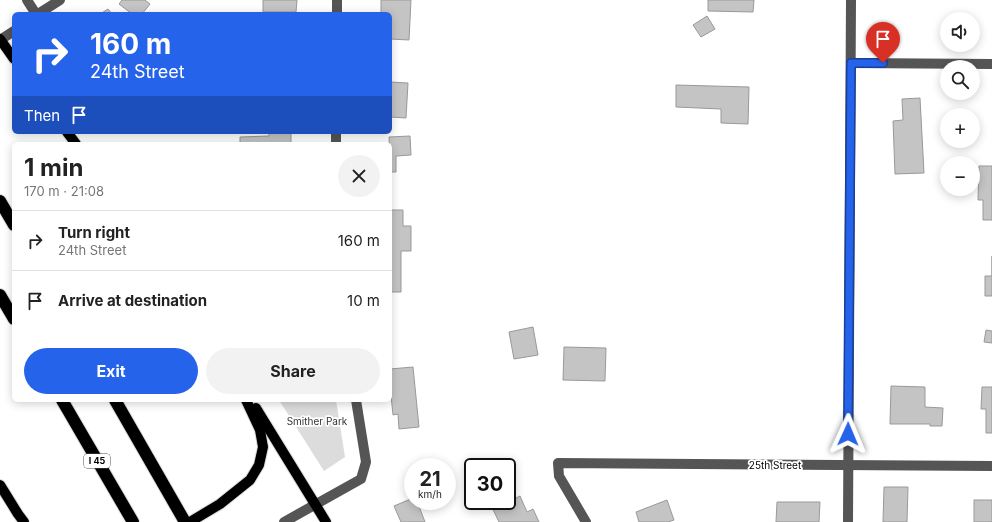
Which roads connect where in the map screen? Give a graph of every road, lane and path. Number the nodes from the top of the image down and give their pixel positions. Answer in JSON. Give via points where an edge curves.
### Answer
{"nodes":[{"id":1,"x":27,"y":0,"type":"edge"},
{"id":2,"x":60,"y":0,"type":"edge"},
{"id":3,"x":337,"y":0,"type":"edge"},
{"id":4,"x":851,"y":0,"type":"edge"},
{"id":5,"x":36,"y":12,"type":"edge"},
{"id":6,"x":40,"y":12,"type":"edge"},
{"id":7,"x":337,"y":12,"type":"edge"},
{"id":8,"x":12,"y":32,"type":"edge"},
{"id":9,"x":0,"y":40,"type":"edge"},
{"id":10,"x":12,"y":55,"type":"edge"},
{"id":11,"x":851,"y":63,"type":"junction"},
{"id":12,"x":992,"y":64,"type":"edge"},
{"id":13,"x":0,"y":201,"type":"edge"},
{"id":14,"x":12,"y":222,"type":"edge"},
{"id":15,"x":0,"y":295,"type":"edge"},
{"id":16,"x":12,"y":316,"type":"edge"},
{"id":17,"x":63,"y":402,"type":"edge"},
{"id":18,"x":116,"y":402,"type":"edge"},
{"id":19,"x":247,"y":402,"type":"edge"},
{"id":20,"x":252,"y":402,"type":"edge"},
{"id":21,"x":356,"y":402,"type":"edge"},
{"id":22,"x":848,"y":465,"type":"junction"},
{"id":23,"x":992,"y":466,"type":"edge"},
{"id":24,"x":0,"y":485,"type":"edge"},
{"id":25,"x":316,"y":504,"type":"junction"},
{"id":26,"x":24,"y":522,"type":"edge"},
{"id":27,"x":133,"y":522,"type":"edge"},
{"id":28,"x":185,"y":522,"type":"edge"},
{"id":29,"x":190,"y":522,"type":"edge"},
{"id":30,"x":284,"y":522,"type":"edge"},
{"id":31,"x":326,"y":522,"type":"edge"},
{"id":32,"x":586,"y":522,"type":"edge"},
{"id":33,"x":848,"y":522,"type":"edge"}],
"edges":[{"from":1,"to":5,"type":"street"},
{"from":2,"to":6,"type":"street"},
{"from":3,"to":7,"type":"street"},
{"from":4,"to":11,"type":"street"},
{"from":8,"to":9,"type":"street"},
{"from":9,"to":10,"type":"main road"},
{"from":11,"to":12,"type":"street"},
{"from":11,"to":22,"type":"street"},
{"from":13,"to":14,"type":"highway"},
{"from":15,"to":16,"type":"highway"},
{"from":17,"to":27,"type":"highway","number":"I 45"},
{"from":18,"to":28,"type":"highway"},
{"from":19,"to":29,"type":"main road","via":[[260,430],[263,447],[259,465],[250,480],[220,504]]},
{"from":20,"to":25,"type":"main road"},
{"from":21,"to":25,"type":"street","via":[[366,462],[361,479]]},
{"from":22,"to":23,"type":"street","name":"25th Street"},
{"from":22,"to":32,"type":"street","name":"25th Street","via":[[558,463],[559,476]]},
{"from":22,"to":33,"type":"street"},
{"from":24,"to":26,"type":"main road"},
{"from":25,"to":30,"type":"street"},
{"from":25,"to":31,"type":"main road"}]}
